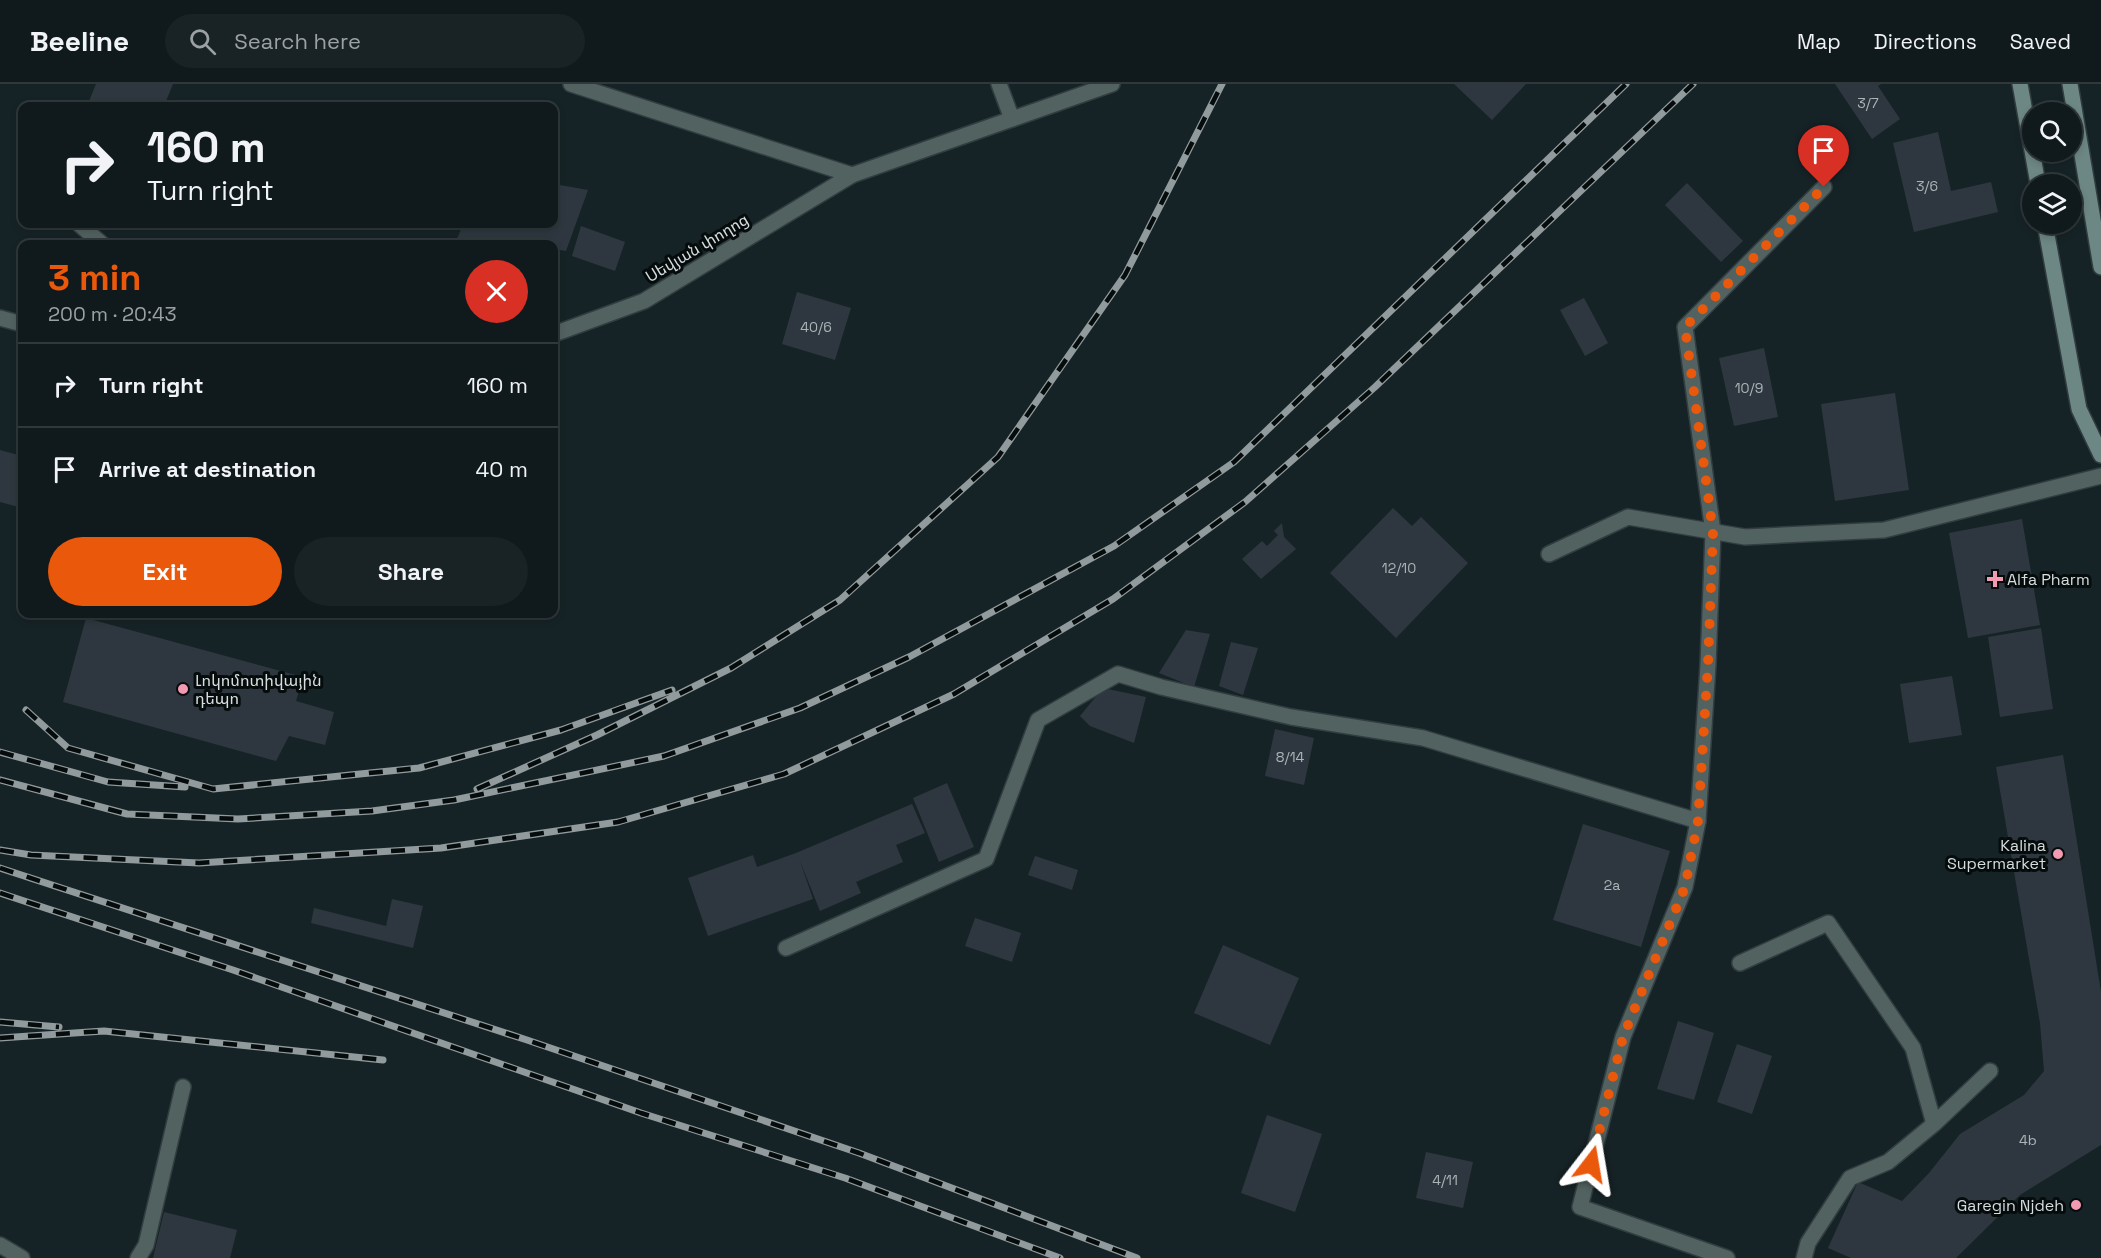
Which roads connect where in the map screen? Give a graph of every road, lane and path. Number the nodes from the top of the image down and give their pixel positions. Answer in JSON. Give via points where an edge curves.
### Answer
{"nodes":[{"id":1,"x":570,"y":84,"type":"edge"},
{"id":2,"x":999,"y":84,"type":"edge"},
{"id":3,"x":1112,"y":84,"type":"edge"},
{"id":4,"x":2020,"y":84,"type":"edge"},
{"id":5,"x":2070,"y":84,"type":"edge"},
{"id":6,"x":1012,"y":119,"type":"junction"},
{"id":7,"x":2036,"y":174,"type":"edge"},
{"id":8,"x":852,"y":175,"type":"junction"},
{"id":9,"x":1824,"y":187,"type":"dead end"},
{"id":10,"x":84,"y":228,"type":"edge"},
{"id":11,"x":2047,"y":234,"type":"edge"},
{"id":12,"x":97,"y":240,"type":"edge"},
{"id":13,"x":2101,"y":267,"type":"edge"},
{"id":14,"x":0,"y":318,"type":"edge"},
{"id":15,"x":18,"y":323,"type":"edge"},
{"id":16,"x":558,"y":332,"type":"edge"},
{"id":17,"x":2101,"y":455,"type":"edge"},
{"id":18,"x":2101,"y":476,"type":"edge"},
{"id":19,"x":1713,"y":532,"type":"junction"},
{"id":20,"x":1549,"y":554,"type":"dead end"},
{"id":21,"x":1698,"y":821,"type":"junction"},
{"id":22,"x":786,"y":948,"type":"dead end"},
{"id":23,"x":1740,"y":963,"type":"dead end"},
{"id":24,"x":1990,"y":1071,"type":"dead end"},
{"id":25,"x":183,"y":1087,"type":"dead end"},
{"id":26,"x":1934,"y":1124,"type":"junction"},
{"id":27,"x":0,"y":1245,"type":"edge"},
{"id":28,"x":22,"y":1258,"type":"edge"},
{"id":29,"x":138,"y":1258,"type":"edge"},
{"id":30,"x":1727,"y":1258,"type":"edge"},
{"id":31,"x":1803,"y":1258,"type":"edge"}],
"edges":[{"from":1,"to":8,"type":"street"},
{"from":2,"to":6,"type":"street"},
{"from":3,"to":6,"type":"street","name":"Սեվյան փողոց"},
{"from":4,"to":7,"type":"main road"},
{"from":5,"to":13,"type":"main road"},
{"from":6,"to":8,"type":"street","name":"Սեվյան փողոց"},
{"from":8,"to":16,"type":"street","name":"Սեվյան փողոց","via":[[644,301]]},
{"from":9,"to":19,"type":"street","via":[[1685,327]]},
{"from":10,"to":12,"type":"street"},
{"from":11,"to":17,"type":"main road","via":[[2079,409]]},
{"from":14,"to":15,"type":"street"},
{"from":18,"to":19,"type":"street","via":[[1884,530],[1745,537]]},
{"from":19,"to":20,"type":"street","via":[[1628,517]]},
{"from":19,"to":21,"type":"street"},
{"from":21,"to":22,"type":"street","via":[[1422,738],[1292,717],[1118,674],[1038,720],[986,859]]},
{"from":21,"to":30,"type":"street","via":[[1685,887],[1623,1037],[1580,1207]]},
{"from":23,"to":26,"type":"street","via":[[1828,923],[1913,1048]]},
{"from":24,"to":26,"type":"street"},
{"from":25,"to":29,"type":"street","via":[[146,1245]]},
{"from":26,"to":31,"type":"street","via":[[1888,1162],[1850,1178],[1808,1243]]},
{"from":27,"to":28,"type":"street"}]}
